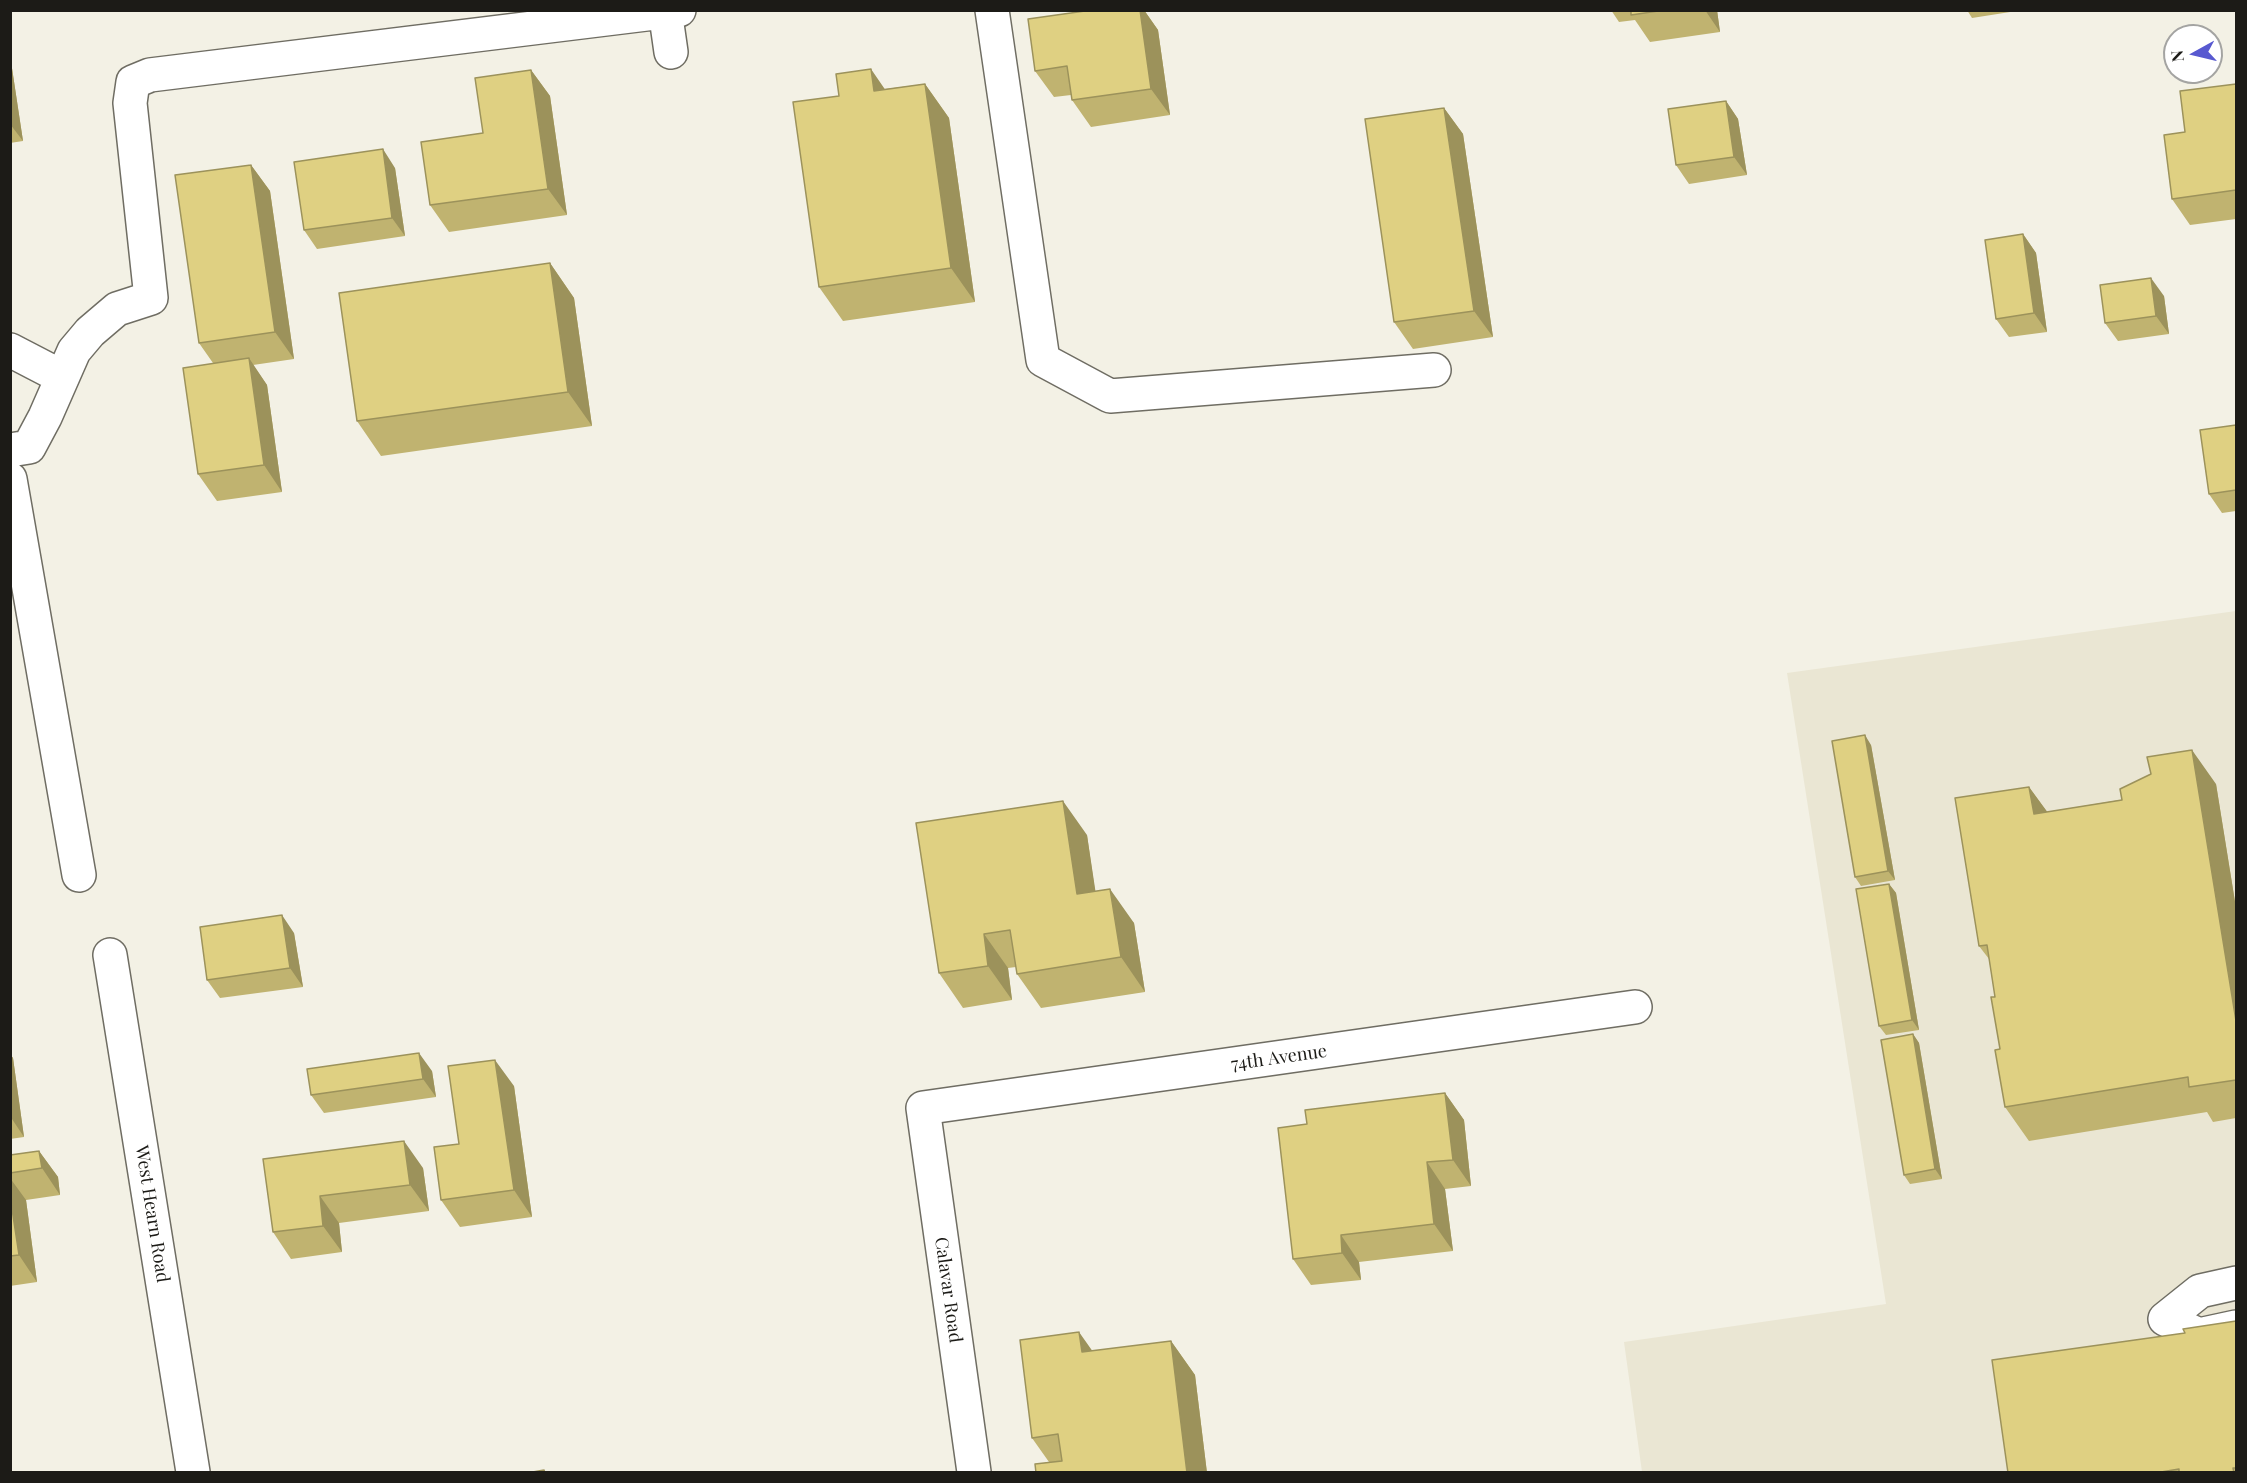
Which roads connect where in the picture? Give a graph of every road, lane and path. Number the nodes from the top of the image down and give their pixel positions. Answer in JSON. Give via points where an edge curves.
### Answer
{"nodes":[{"id":1,"x":992,"y":10,"type":"edge"},
{"id":2,"x":670,"y":11,"type":"edge"},
{"id":3,"x":671,"y":52,"type":"dead end"},
{"id":4,"x":10,"y":350,"type":"edge"},
{"id":5,"x":1434,"y":370,"type":"dead end"},
{"id":6,"x":62,"y":377,"type":"junction"},
{"id":7,"x":10,"y":450,"type":"edge"},
{"id":8,"x":10,"y":479,"type":"edge"},
{"id":9,"x":79,"y":875,"type":"dead end"},
{"id":10,"x":110,"y":955,"type":"dead end"},
{"id":11,"x":1635,"y":1007,"type":"dead end"},
{"id":12,"x":923,"y":1108,"type":"joint"},
{"id":13,"x":2236,"y":1283,"type":"edge"},
{"id":14,"x":2236,"y":1327,"type":"edge"},
{"id":15,"x":193,"y":1473,"type":"edge"},
{"id":16,"x":974,"y":1473,"type":"edge"}],
"edges":[{"from":1,"to":5,"type":"street","via":[[1043,360],[1110,396]]},
{"from":2,"to":3,"type":"street"},
{"from":2,"to":6,"type":"street","via":[[150,75],[133,82],[130,103],[151,298],[117,309],[90,332],[74,351]]},
{"from":4,"to":6,"type":"street"},
{"from":6,"to":7,"type":"street","via":[[29,447]]},
{"from":8,"to":9,"type":"street"},
{"from":10,"to":15,"type":"street","name":"West Hearn Road"},
{"from":11,"to":12,"type":"street","name":"74th Avenue"},
{"from":12,"to":16,"type":"street","name":"Calavar Road"},
{"from":13,"to":14,"type":"street","via":[[2200,1291],[2165,1319],[2199,1335]]}]}
